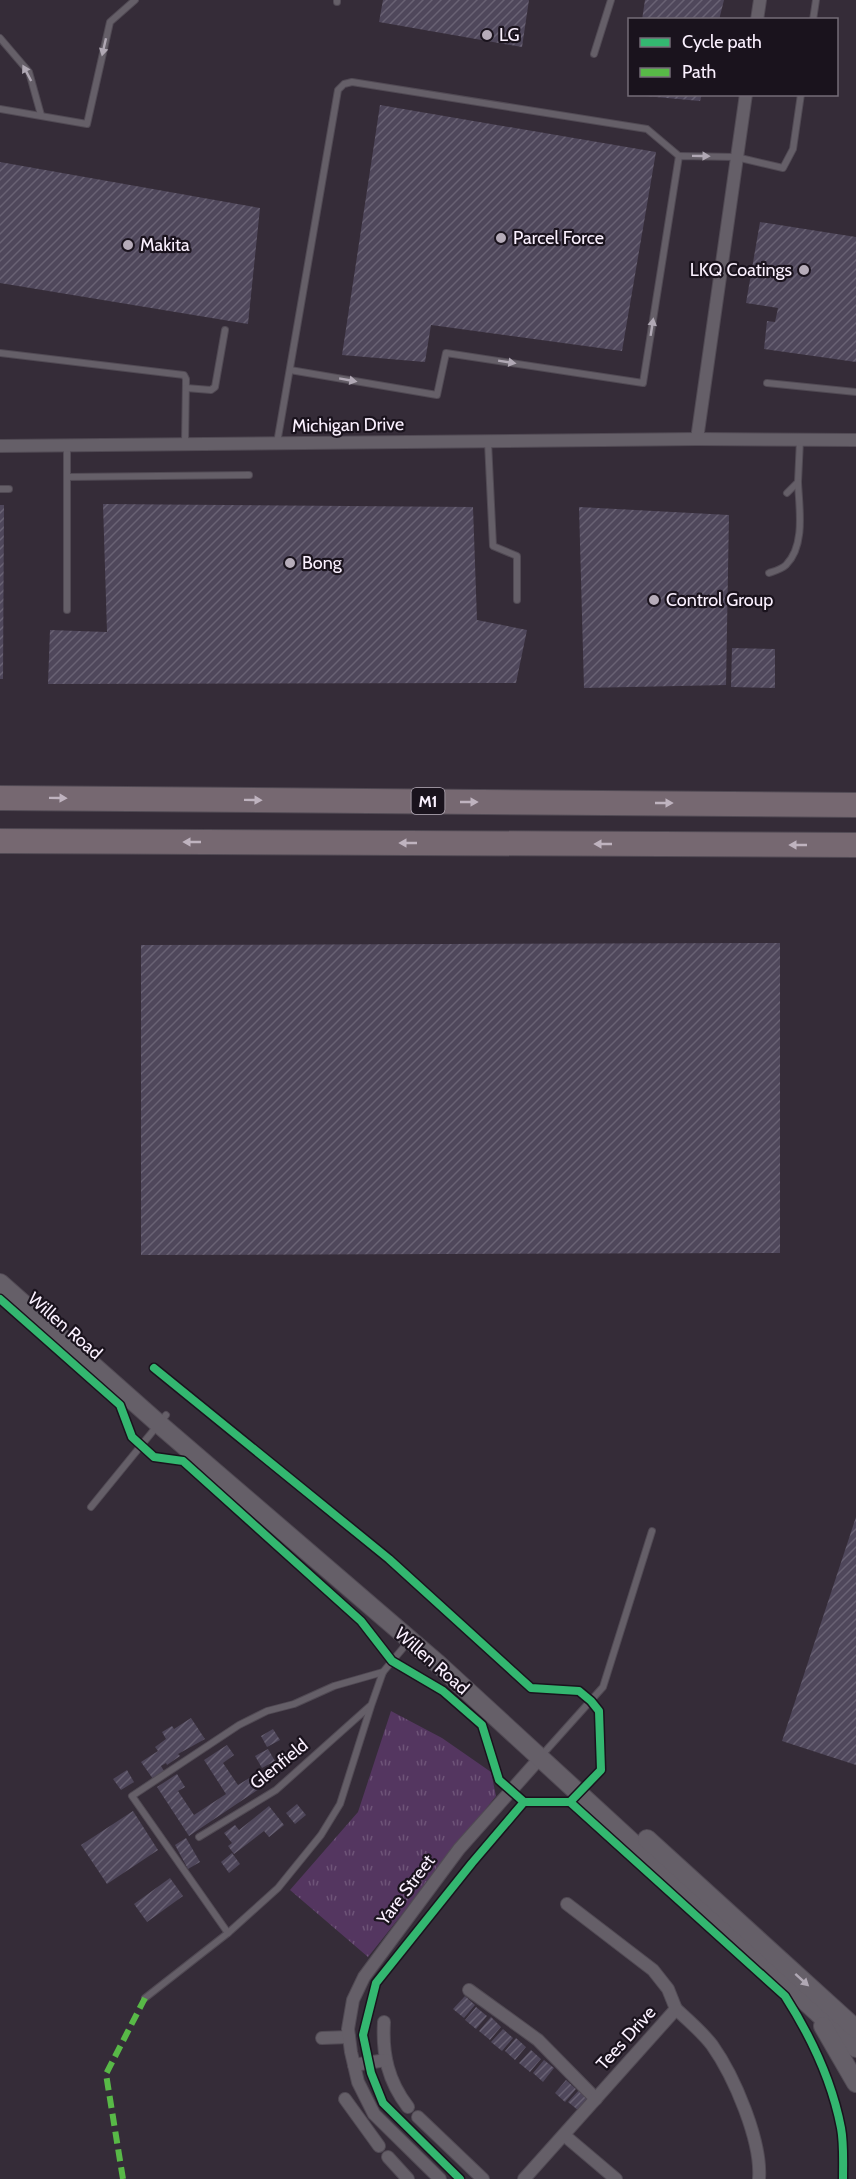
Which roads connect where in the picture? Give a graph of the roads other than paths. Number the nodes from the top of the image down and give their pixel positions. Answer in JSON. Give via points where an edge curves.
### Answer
{"nodes":[{"id":1,"x":135,"y":0,"type":"edge"},
{"id":2,"x":611,"y":0,"type":"edge"},
{"id":3,"x":760,"y":0,"type":"edge"},
{"id":4,"x":816,"y":0,"type":"edge"},
{"id":5,"x":757,"y":18,"type":"edge"},
{"id":6,"x":813,"y":18,"type":"edge"},
{"id":7,"x":0,"y":38,"type":"edge"},
{"id":8,"x":594,"y":54,"type":"dead end"},
{"id":9,"x":746,"y":96,"type":"edge"},
{"id":10,"x":801,"y":96,"type":"edge"},
{"id":11,"x":0,"y":109,"type":"edge"},
{"id":12,"x":41,"y":116,"type":"junction"},
{"id":13,"x":679,"y":156,"type":"junction"},
{"id":14,"x":736,"y":157,"type":"junction"},
{"id":15,"x":225,"y":330,"type":"dead end"},
{"id":16,"x":0,"y":353,"type":"edge"},
{"id":17,"x":290,"y":370,"type":"junction"},
{"id":18,"x":767,"y":383,"type":"dead end"},
{"id":19,"x":186,"y":388,"type":"junction"},
{"id":20,"x":856,"y":392,"type":"edge"},
{"id":21,"x":697,"y":440,"type":"junction"},
{"id":22,"x":800,"y":440,"type":"junction"},
{"id":23,"x":856,"y":440,"type":"edge"},
{"id":24,"x":488,"y":442,"type":"junction"},
{"id":25,"x":277,"y":443,"type":"junction"},
{"id":26,"x":185,"y":444,"type":"junction"},
{"id":27,"x":0,"y":446,"type":"edge"},
{"id":28,"x":68,"y":446,"type":"junction"},
{"id":29,"x":249,"y":475,"type":"dead end"},
{"id":30,"x":67,"y":477,"type":"junction"},
{"id":31,"x":798,"y":482,"type":"junction"},
{"id":32,"x":0,"y":489,"type":"edge"},
{"id":33,"x":9,"y":489,"type":"dead end"},
{"id":34,"x":787,"y":493,"type":"dead end"},
{"id":35,"x":769,"y":573,"type":"dead end"},
{"id":36,"x":517,"y":600,"type":"dead end"},
{"id":37,"x":67,"y":610,"type":"dead end"},
{"id":38,"x":0,"y":798,"type":"edge"},
{"id":39,"x":856,"y":805,"type":"edge"},
{"id":40,"x":0,"y":841,"type":"edge"},
{"id":41,"x":856,"y":845,"type":"edge"},
{"id":42,"x":0,"y":1269,"type":"edge"},
{"id":43,"x":0,"y":1283,"type":"edge"},
{"id":44,"x":163,"y":1419,"type":"junction"},
{"id":45,"x":91,"y":1507,"type":"dead end"},
{"id":46,"x":652,"y":1531,"type":"dead end"},
{"id":47,"x":409,"y":1640,"type":"junction"},
{"id":48,"x":383,"y":1672,"type":"junction"},
{"id":49,"x":371,"y":1706,"type":"junction"},
{"id":50,"x":544,"y":1753,"type":"junction"},
{"id":51,"x":199,"y":1837,"type":"dead end"},
{"id":52,"x":567,"y":1904,"type":"dead end"},
{"id":53,"x":228,"y":1933,"type":"junction"},
{"id":54,"x":469,"y":1990,"type":"dead end"},
{"id":55,"x":145,"y":1998,"type":"dead end"},
{"id":56,"x":811,"y":2007,"type":"junction"},
{"id":57,"x":676,"y":2009,"type":"junction"},
{"id":58,"x":384,"y":2022,"type":"dead end"},
{"id":59,"x":856,"y":2029,"type":"edge"},
{"id":60,"x":349,"y":2037,"type":"junction"},
{"id":61,"x":322,"y":2038,"type":"dead end"},
{"id":62,"x":856,"y":2048,"type":"edge"},
{"id":63,"x":386,"y":2060,"type":"junction"},
{"id":64,"x":354,"y":2065,"type":"junction"},
{"id":65,"x":856,"y":2083,"type":"edge"},
{"id":66,"x":596,"y":2098,"type":"junction"},
{"id":67,"x":345,"y":2099,"type":"dead end"},
{"id":68,"x":408,"y":2107,"type":"dead end"},
{"id":69,"x":374,"y":2114,"type":"junction"},
{"id":70,"x":418,"y":2117,"type":"dead end"},
{"id":71,"x":361,"y":2124,"type":"junction"},
{"id":72,"x":564,"y":2135,"type":"junction"},
{"id":73,"x":379,"y":2146,"type":"dead end"},
{"id":74,"x":388,"y":2157,"type":"dead end"},
{"id":75,"x":418,"y":2157,"type":"junction"},
{"id":76,"x":405,"y":2176,"type":"edge"},
{"id":77,"x":440,"y":2179,"type":"edge"},
{"id":78,"x":483,"y":2179,"type":"edge"},
{"id":79,"x":524,"y":2179,"type":"edge"},
{"id":80,"x":616,"y":2179,"type":"edge"},
{"id":81,"x":759,"y":2179,"type":"edge"}],
"edges":[{"from":1,"to":12,"type":"lane","one_way":true,"via":[[110,22],[87,124]]},
{"from":2,"to":8,"type":"lane"},
{"from":3,"to":5,"type":"street"},
{"from":4,"to":6,"type":"lane"},
{"from":12,"to":7,"type":"lane","one_way":true,"via":[[29,72]]},
{"from":9,"to":14,"type":"street"},
{"from":10,"to":14,"type":"lane","via":[[793,149],[783,168]]},
{"from":11,"to":12,"type":"lane"},
{"from":13,"to":14,"type":"lane","one_way":true},
{"from":17,"to":13,"type":"lane","one_way":true,"via":[[437,395],[446,353],[643,383]]},
{"from":13,"to":17,"type":"lane","via":[[647,129],[352,82],[344,84],[338,90]]},
{"from":14,"to":21,"type":"street"},
{"from":15,"to":19,"type":"lane","via":[[215,387]]},
{"from":16,"to":19,"type":"lane","via":[[181,373],[186,378]]},
{"from":17,"to":25,"type":"lane"},
{"from":18,"to":20,"type":"lane"},
{"from":19,"to":26,"type":"lane"},
{"from":21,"to":22,"type":"street","name":"Michigan Drive"},
{"from":21,"to":24,"type":"street","name":"Michigan Drive"},
{"from":22,"to":23,"type":"street","name":"Michigan Drive"},
{"from":22,"to":31,"type":"lane"},
{"from":24,"to":25,"type":"street","name":"Michigan Drive"},
{"from":24,"to":36,"type":"lane","via":[[493,546],[517,556]]},
{"from":25,"to":26,"type":"street","name":"Michigan Drive"},
{"from":26,"to":28,"type":"street","name":"Michigan Drive"},
{"from":27,"to":28,"type":"street","name":"Michigan Drive"},
{"from":28,"to":30,"type":"lane"},
{"from":29,"to":30,"type":"lane"},
{"from":30,"to":37,"type":"lane"},
{"from":31,"to":34,"type":"lane"},
{"from":31,"to":35,"type":"lane","via":[[799,533],[794,554],[785,566]]},
{"from":32,"to":33,"type":"lane"},
{"from":38,"to":39,"type":"highway","number":"M1","one_way":true},
{"from":41,"to":40,"type":"highway","one_way":true},
{"from":42,"to":44,"type":"street","name":"Willen Road"},
{"from":43,"to":44,"type":"street","name":"Willen Road"},
{"from":44,"to":45,"type":"lane"},
{"from":44,"to":47,"type":"street","name":"Willen Road"},
{"from":44,"to":50,"type":"street","name":"Willen Road"},
{"from":46,"to":50,"type":"lane","via":[[603,1687]]},
{"from":47,"to":48,"type":"lane"},
{"from":47,"to":50,"type":"street","name":"Willen Road"},
{"from":48,"to":49,"type":"lane"},
{"from":48,"to":53,"type":"lane","via":[[267,1711],[239,1725],[132,1796]]},
{"from":49,"to":51,"type":"lane","name":"Glenfield","via":[[276,1791]]},
{"from":49,"to":53,"type":"lane","via":[[340,1804],[326,1827],[278,1888]]},
{"from":50,"to":56,"type":"street","name":"Willen Road"},
{"from":50,"to":59,"type":"street","name":"Willen Road","one_way":true},
{"from":50,"to":60,"type":"street","name":"Yare Street","via":[[459,1849],[363,1977],[353,2000]]},
{"from":52,"to":57,"type":"street","name":"Tees Drive","via":[[653,1970],[668,1989]]},
{"from":53,"to":55,"type":"lane"},
{"from":54,"to":66,"type":"street","via":[[538,2040]]},
{"from":56,"to":62,"type":"street","name":"Willen Road"},
{"from":56,"to":65,"type":"street"},
{"from":57,"to":66,"type":"street","name":"Tees Drive"},
{"from":57,"to":81,"type":"street","via":[[711,2044],[724,2065],[754,2135]]},
{"from":58,"to":63,"type":"street","via":[[382,2045]]},
{"from":60,"to":61,"type":"street"},
{"from":60,"to":64,"type":"street","name":"Yare Street"},
{"from":63,"to":64,"type":"street"},
{"from":63,"to":68,"type":"street","via":[[396,2092]]},
{"from":64,"to":69,"type":"street","name":"Yare Street"},
{"from":66,"to":72,"type":"street","name":"Tees Drive"},
{"from":67,"to":71,"type":"street"},
{"from":69,"to":71,"type":"street"},
{"from":69,"to":75,"type":"street","name":"Yare Street"},
{"from":70,"to":78,"type":"street"},
{"from":71,"to":73,"type":"street"},
{"from":72,"to":79,"type":"street","name":"Tees Drive"},
{"from":72,"to":80,"type":"street"},
{"from":74,"to":76,"type":"street"},
{"from":75,"to":76,"type":"street"},
{"from":75,"to":77,"type":"street","name":"Yare Street"}]}
